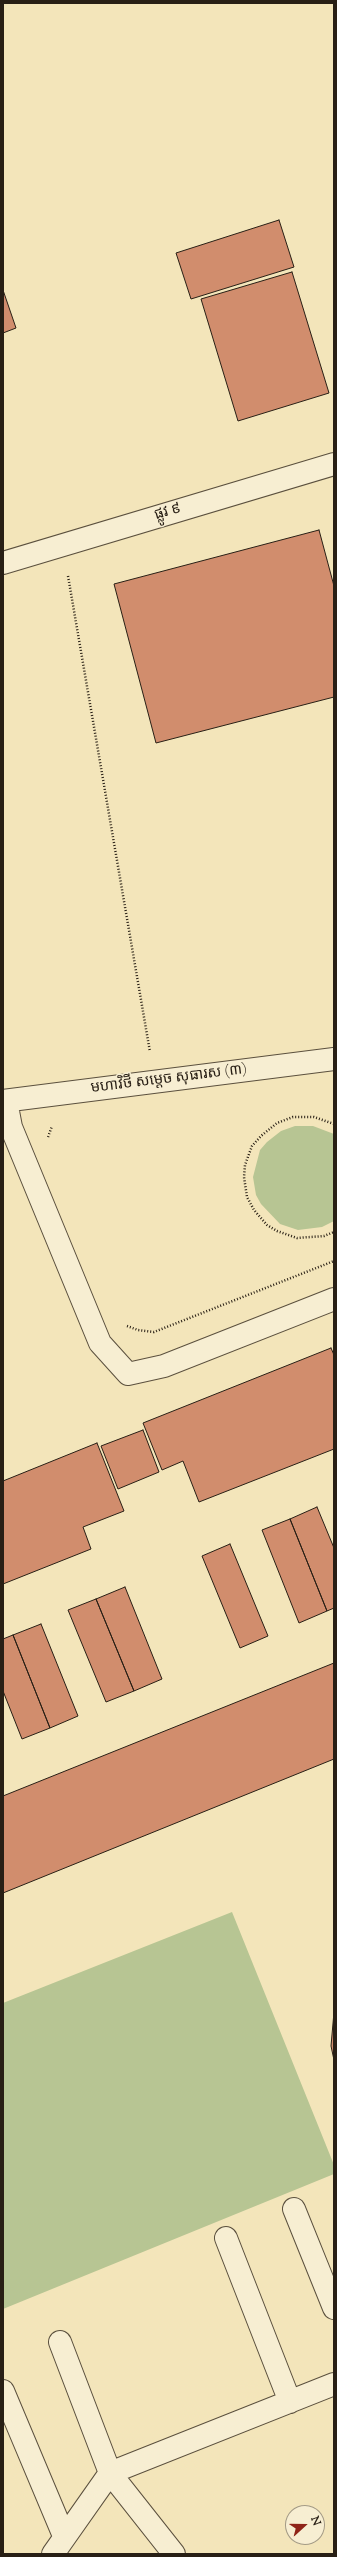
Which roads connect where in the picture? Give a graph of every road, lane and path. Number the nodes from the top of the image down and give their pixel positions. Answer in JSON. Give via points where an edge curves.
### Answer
{"nodes":[{"id":1,"x":334,"y":464,"type":"edge"},
{"id":2,"x":62,"y":545,"type":"junction"},
{"id":3,"x":3,"y":563,"type":"edge"},
{"id":4,"x":334,"y":1059,"type":"edge"},
{"id":5,"x":155,"y":1082,"type":"junction"},
{"id":6,"x":4,"y":1101,"type":"edge"},
{"id":7,"x":53,"y":1122,"type":"dead end"},
{"id":8,"x":334,"y":1124,"type":"edge"},
{"id":9,"x":48,"y":1138,"type":"dead end"},
{"id":10,"x":334,"y":1232,"type":"edge"},
{"id":11,"x":334,"y":1261,"type":"edge"},
{"id":12,"x":334,"y":1298,"type":"edge"},
{"id":13,"x":126,"y":1325,"type":"dead end"},
{"id":14,"x":294,"y":2209,"type":"dead end"},
{"id":15,"x":226,"y":2238,"type":"dead end"},
{"id":16,"x":334,"y":2308,"type":"edge"},
{"id":17,"x":60,"y":2342,"type":"dead end"},
{"id":18,"x":334,"y":2384,"type":"edge"},
{"id":19,"x":3,"y":2391,"type":"edge"},
{"id":20,"x":290,"y":2402,"type":"junction"},
{"id":21,"x":110,"y":2473,"type":"junction"},
{"id":22,"x":58,"y":2545,"type":"edge"},
{"id":23,"x":174,"y":2554,"type":"edge"}],
"edges":[{"from":1,"to":2,"type":"street","name":"ផ្លូវ ៩"},
{"from":2,"to":3,"type":"street","name":"ផ្លូវ ៩"},
{"from":2,"to":5,"type":"path"},
{"from":4,"to":5,"type":"street","name":"មហាវិថី សម្តេច សុធារស (៣)"},
{"from":5,"to":6,"type":"street","name":"មហាវិថី សម្តេច សុធារស (៣)"},
{"from":6,"to":12,"type":"street","via":[[10,1127],[100,1343],[128,1374],[164,1366]]},
{"from":7,"to":9,"type":"path"},
{"from":8,"to":10,"type":"path","via":[[314,1116],[293,1117],[277,1123],[252,1146],[245,1165],[244,1177],[248,1197],[266,1225],[297,1238],[324,1236]]},
{"from":11,"to":13,"type":"path","via":[[154,1332]]},
{"from":14,"to":16,"type":"street"},
{"from":15,"to":20,"type":"street"},
{"from":17,"to":21,"type":"street"},
{"from":18,"to":20,"type":"street"},
{"from":19,"to":22,"type":"street"},
{"from":20,"to":21,"type":"street"},
{"from":21,"to":22,"type":"street"},
{"from":21,"to":23,"type":"street"}]}
